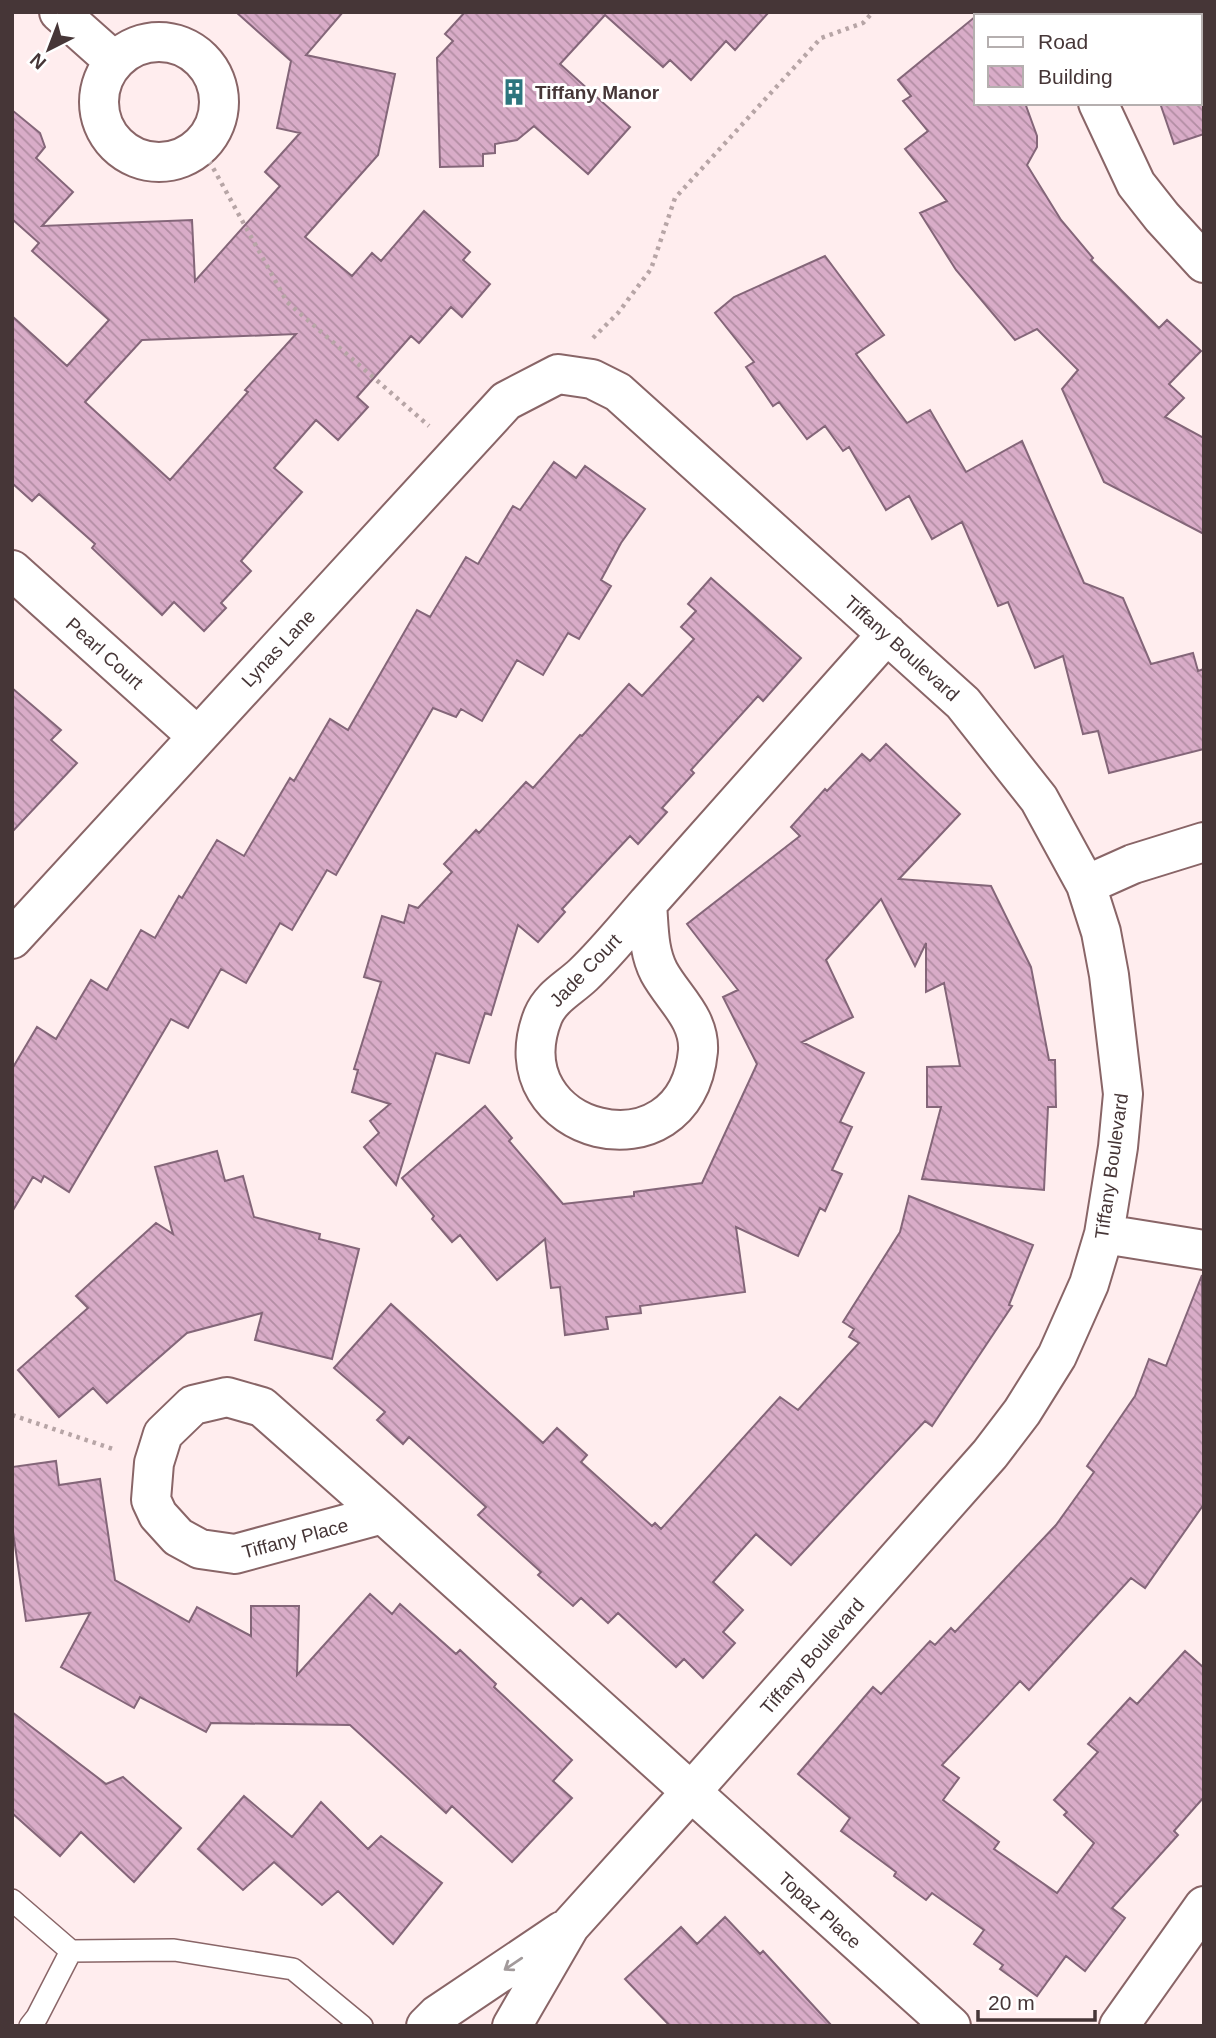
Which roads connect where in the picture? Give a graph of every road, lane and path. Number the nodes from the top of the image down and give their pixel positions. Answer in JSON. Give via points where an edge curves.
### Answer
{"nodes":[{"id":1,"x":59,"y":12,"type":"edge"},
{"id":2,"x":873,"y":12,"type":"edge"},
{"id":3,"x":114,"y":61,"type":"junction"},
{"id":4,"x":1099,"y":105,"type":"edge"},
{"id":5,"x":201,"y":146,"type":"junction"},
{"id":6,"x":1204,"y":263,"type":"edge"},
{"id":7,"x":558,"y":374,"type":"junction"},
{"id":8,"x":454,"y":458,"type":"junction"},
{"id":9,"x":12,"y":569,"type":"edge"},
{"id":10,"x":887,"y":634,"type":"junction"},
{"id":11,"x":197,"y":736,"type":"junction"},
{"id":12,"x":1204,"y":842,"type":"edge"},
{"id":13,"x":1086,"y":885,"type":"junction"},
{"id":14,"x":647,"y":904,"type":"junction"},
{"id":15,"x":12,"y":939,"type":"edge"},
{"id":16,"x":1104,"y":1234,"type":"junction"},
{"id":17,"x":1204,"y":1250,"type":"edge"},
{"id":18,"x":12,"y":1415,"type":"edge"},
{"id":19,"x":154,"y":1463,"type":"junction"},
{"id":20,"x":383,"y":1514,"type":"junction"},
{"id":21,"x":690,"y":1793,"type":"junction"},
{"id":22,"x":12,"y":1900,"type":"edge"},
{"id":23,"x":1204,"y":1906,"type":"edge"},
{"id":24,"x":570,"y":1926,"type":"junction"},
{"id":25,"x":71,"y":1951,"type":"junction"},
{"id":26,"x":30,"y":2026,"type":"edge"},
{"id":27,"x":362,"y":2026,"type":"edge"},
{"id":28,"x":426,"y":2026,"type":"edge"},
{"id":29,"x":512,"y":2026,"type":"edge"},
{"id":30,"x":951,"y":2026,"type":"edge"},
{"id":31,"x":1119,"y":2026,"type":"edge"}],
"edges":[{"from":1,"to":3,"type":"street"},
{"from":2,"to":7,"type":"path","via":[[863,23],[821,37],[675,198],[651,270],[618,313]]},
{"from":3,"to":5,"type":"street","via":[[99,95],[100,114],[118,147],[135,157],[160,162],[186,156]]},
{"from":3,"to":5,"type":"street","via":[[149,43],[168,43],[203,60],[219,95],[212,132]]},
{"from":4,"to":6,"type":"street","via":[[1136,184]]},
{"from":5,"to":8,"type":"path","via":[[287,302],[428,426]]},
{"from":7,"to":8,"type":"street","name":"Lynas Lane","via":[[506,401]]},
{"from":7,"to":10,"type":"street","name":"Tiffany Boulevard","via":[[592,379],[618,392]]},
{"from":8,"to":11,"type":"street","name":"Lynas Lane"},
{"from":9,"to":11,"type":"street","name":"Pearl Court"},
{"from":10,"to":13,"type":"street","name":"Tiffany Boulevard","via":[[963,703],[1005,753],[1039,799]]},
{"from":10,"to":14,"type":"street","name":"Jade Court"},
{"from":11,"to":15,"type":"street","name":"Lynas Lane"},
{"from":12,"to":13,"type":"street","via":[[1133,864]]},
{"from":13,"to":16,"type":"street","name":"Tiffany Boulevard","via":[[1109,975],[1123,1094]]},
{"from":14,"to":14,"type":"street","name":"Jade Court","via":[[589,968],[559,993],[544,1014],[536,1039],[545,1089],[561,1109],[583,1124],[608,1131],[636,1129],[661,1119],[681,1100],[694,1075],[698,1048],[692,1021],[652,953]]},
{"from":16,"to":17,"type":"street"},
{"from":16,"to":21,"type":"street","name":"Tiffany Boulevard","via":[[1089,1284],[1062,1344],[1022,1412]]},
{"from":18,"to":19,"type":"path"},
{"from":19,"to":20,"type":"street","name":"Tiffany Place","via":[[151,1500],[158,1515],[178,1537],[200,1549],[234,1554]]},
{"from":19,"to":20,"type":"street","name":"Tiffany Place","via":[[163,1434],[193,1405],[228,1397],[262,1407]]},
{"from":20,"to":21,"type":"street","name":"Tiffany Place"},
{"from":21,"to":24,"type":"street","name":"Tiffany Boulevard"},
{"from":21,"to":30,"type":"street","name":"Topaz Place"},
{"from":22,"to":25,"type":"lane"},
{"from":23,"to":31,"type":"street"},
{"from":24,"to":28,"type":"street","name":"Tiffany Boulevard","one_way":true},
{"from":24,"to":29,"type":"street","name":"Tiffany Boulevard"},
{"from":25,"to":26,"type":"lane"},
{"from":25,"to":27,"type":"lane","via":[[174,1950],[293,1969]]}]}
